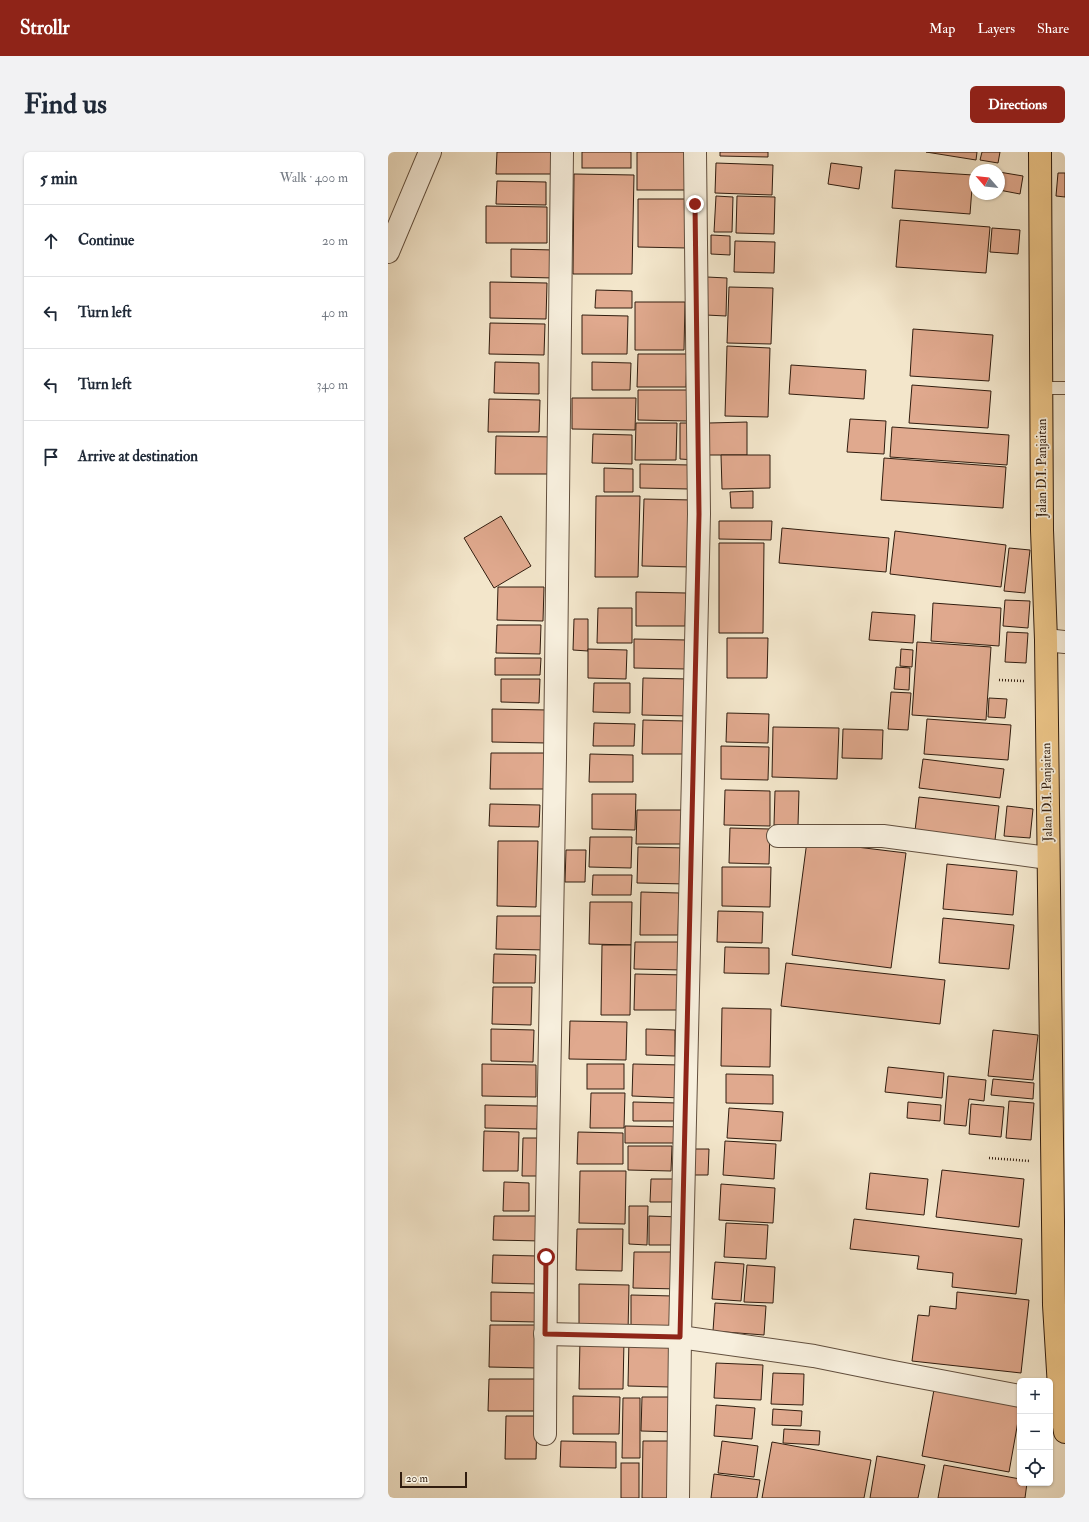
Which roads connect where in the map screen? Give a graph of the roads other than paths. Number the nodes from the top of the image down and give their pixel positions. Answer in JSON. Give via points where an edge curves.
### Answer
{"nodes":[{"id":1,"x":430,"y":152,"type":"edge"},
{"id":2,"x":562,"y":152,"type":"edge"},
{"id":3,"x":695,"y":152,"type":"edge"},
{"id":4,"x":1040,"y":152,"type":"edge"},
{"id":5,"x":388,"y":252,"type":"edge"},
{"id":6,"x":1041,"y":388,"type":"junction"},
{"id":7,"x":1065,"y":388,"type":"edge"},
{"id":8,"x":1055,"y":641,"type":"edge"},
{"id":9,"x":778,"y":836,"type":"dead end"},
{"id":10,"x":1048,"y":858,"type":"junction"},
{"id":11,"x":545,"y":1334,"type":"junction"},
{"id":12,"x":680,"y":1337,"type":"junction"},
{"id":13,"x":1017,"y":1395,"type":"edge"},
{"id":14,"x":1055,"y":1403,"type":"edge"},
{"id":15,"x":1065,"y":1432,"type":"edge"},
{"id":16,"x":545,"y":1434,"type":"dead end"},
{"id":17,"x":678,"y":1498,"type":"edge"}],
"edges":[{"from":1,"to":5,"type":"street"},
{"from":2,"to":11,"type":"street"},
{"from":3,"to":12,"type":"street","via":[[699,514]]},
{"from":4,"to":6,"type":"highway","name":"Jalan D.I. Panjaitan"},
{"from":6,"to":7,"type":"lane"},
{"from":6,"to":8,"type":"highway","name":"Jalan D.I. Panjaitan","via":[[1042,530]]},
{"from":8,"to":10,"type":"highway","name":"Jalan D.I. Panjaitan"},
{"from":9,"to":10,"type":"street","via":[[882,836]]},
{"from":10,"to":14,"type":"highway","name":"Jalan D.I. Panjaitan"},
{"from":11,"to":12,"type":"street"},
{"from":11,"to":16,"type":"street"},
{"from":12,"to":13,"type":"street","via":[[814,1356]]},
{"from":12,"to":17,"type":"street"},
{"from":14,"to":15,"type":"highway","name":"Jalan D.I. Panjaitan"}]}
